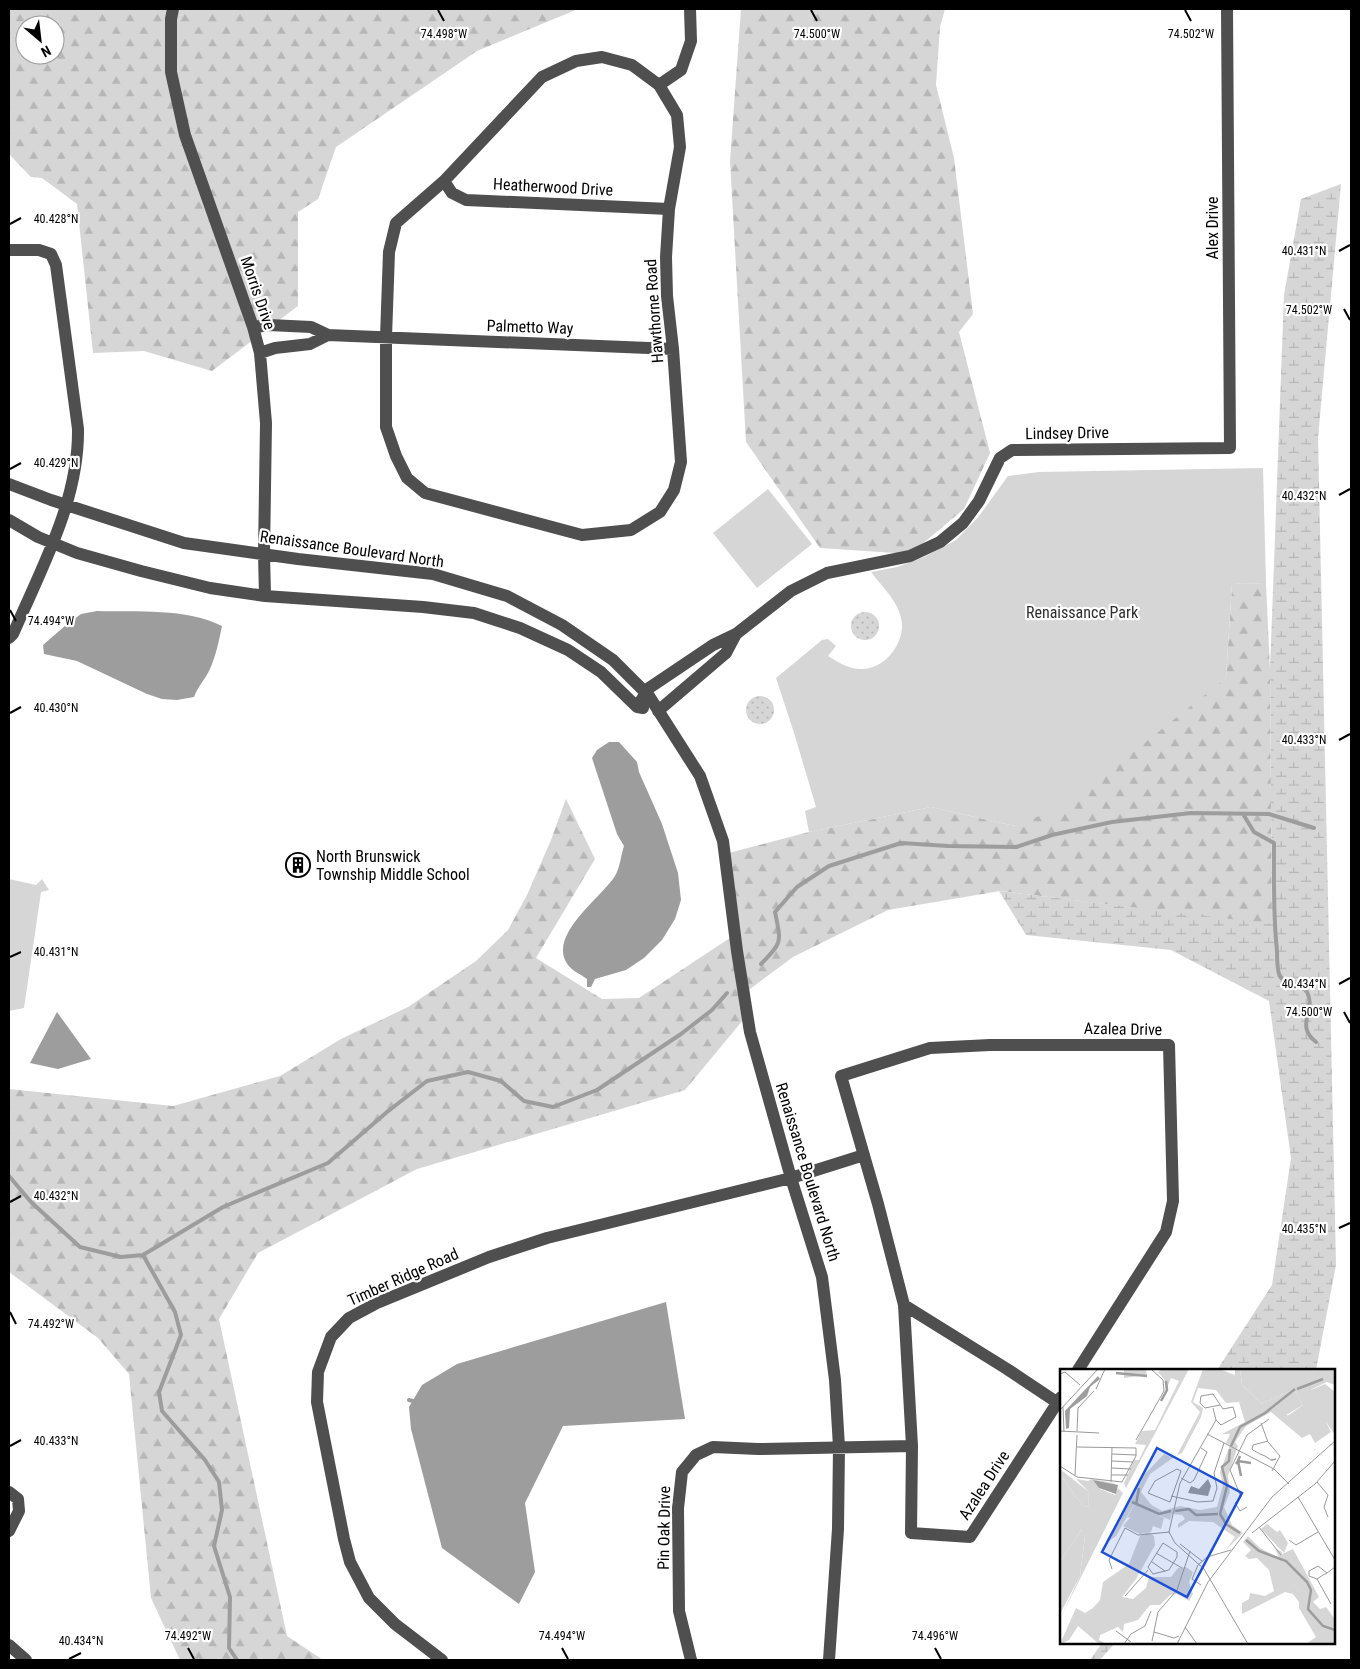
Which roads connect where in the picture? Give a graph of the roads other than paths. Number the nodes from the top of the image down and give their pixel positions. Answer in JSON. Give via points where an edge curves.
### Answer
{"nodes":[{"id":1,"x":173,"y":9,"type":"edge"},
{"id":2,"x":690,"y":9,"type":"edge"},
{"id":3,"x":1227,"y":9,"type":"edge"},
{"id":4,"x":659,"y":85,"type":"junction"},
{"id":5,"x":444,"y":181,"type":"junction"},
{"id":6,"x":669,"y":209,"type":"junction"},
{"id":7,"x":9,"y":250,"type":"edge"},
{"id":8,"x":253,"y":327,"type":"junction"},
{"id":9,"x":328,"y":335,"type":"junction"},
{"id":10,"x":386,"y":337,"type":"junction"},
{"id":11,"x":673,"y":349,"type":"junction"},
{"id":12,"x":260,"y":353,"type":"junction"},
{"id":13,"x":1230,"y":448,"type":"joint"},
{"id":14,"x":9,"y":484,"type":"edge"},
{"id":15,"x":67,"y":505,"type":"junction"},
{"id":16,"x":9,"y":520,"type":"edge"},
{"id":17,"x":53,"y":543,"type":"junction"},
{"id":18,"x":264,"y":554,"type":"junction"},
{"id":19,"x":265,"y":596,"type":"junction"},
{"id":20,"x":736,"y":634,"type":"junction"},
{"id":21,"x":9,"y":638,"type":"edge"},
{"id":22,"x":646,"y":693,"type":"junction"},
{"id":23,"x":637,"y":707,"type":"junction"},
{"id":24,"x":658,"y":710,"type":"junction"},
{"id":25,"x":864,"y":1154,"type":"junction"},
{"id":26,"x":791,"y":1178,"type":"junction"},
{"id":27,"x":904,"y":1305,"type":"junction"},
{"id":28,"x":1079,"y":1369,"type":"edge"},
{"id":29,"x":1059,"y":1400,"type":"edge"},
{"id":30,"x":912,"y":1446,"type":"junction"},
{"id":31,"x":839,"y":1447,"type":"junction"},
{"id":32,"x":9,"y":1492,"type":"edge"},
{"id":33,"x":9,"y":1531,"type":"edge"},
{"id":34,"x":9,"y":1645,"type":"edge"},
{"id":35,"x":26,"y":1660,"type":"edge"},
{"id":36,"x":442,"y":1660,"type":"edge"},
{"id":37,"x":691,"y":1660,"type":"edge"},
{"id":38,"x":829,"y":1660,"type":"edge"}],
"edges":[{"from":1,"to":8,"type":"street","name":"Morris Drive","via":[[171,72],[185,135]]},
{"from":2,"to":4,"type":"street","via":[[691,41],[681,70]]},
{"from":3,"to":13,"type":"street","name":"Alex Drive"},
{"from":4,"to":5,"type":"street","name":"Hawthorne Road","via":[[632,65],[602,57],[576,61],[542,77]]},
{"from":4,"to":6,"type":"street","name":"Hawthorne Road","via":[[677,115],[680,147]]},
{"from":5,"to":6,"type":"street","name":"Heatherwood Drive","via":[[452,193],[466,200]]},
{"from":5,"to":10,"type":"street","name":"Hawthorne Road","via":[[396,223],[389,252]]},
{"from":6,"to":11,"type":"street","name":"Hawthorne Road","via":[[667,296]]},
{"from":7,"to":15,"type":"street","via":[[39,250],[51,254],[56,265],[78,429],[78,452]]},
{"from":8,"to":9,"type":"street","via":[[311,327]]},
{"from":8,"to":12,"type":"street","name":"Morris Drive"},
{"from":9,"to":10,"type":"street"},
{"from":9,"to":12,"type":"street","via":[[310,344]]},
{"from":10,"to":11,"type":"street","name":"Palmetto Way"},
{"from":10,"to":11,"type":"street","name":"Hawthorne Road","via":[[386,427],[407,478],[425,493],[582,535],[631,530],[660,512],[674,490],[681,462]]},
{"from":12,"to":18,"type":"street","name":"Morris Drive","via":[[266,424]]},
{"from":13,"to":20,"type":"street","name":"Lindsey Drive","via":[[1012,450],[1000,458],[980,501],[963,523],[940,542],[910,556],[827,573],[790,590]]},
{"from":14,"to":15,"type":"street","name":"Renaissance Boulevard North"},
{"from":15,"to":17,"type":"street"},
{"from":15,"to":18,"type":"street","name":"Renaissance Boulevard North","via":[[184,542]]},
{"from":16,"to":17,"type":"street"},
{"from":17,"to":19,"type":"street","via":[[158,576]]},
{"from":17,"to":21,"type":"street"},
{"from":18,"to":19,"type":"street","name":"Morris Drive"},
{"from":18,"to":22,"type":"street","name":"Renaissance Boulevard North","via":[[433,574],[507,596],[562,625],[613,660]]},
{"from":19,"to":23,"type":"street","via":[[474,613],[520,628],[568,650],[601,672]]},
{"from":20,"to":22,"type":"street","name":"Lindsey Drive","via":[[661,679]]},
{"from":20,"to":24,"type":"street","name":"Lindsey Drive","via":[[726,653]]},
{"from":22,"to":23,"type":"street","name":"Lindsey Drive"},
{"from":22,"to":24,"type":"street","name":"Renaissance Boulevard North"},
{"from":23,"to":24,"type":"street"},
{"from":24,"to":26,"type":"street","name":"Renaissance Boulevard North","via":[[700,776],[722,841],[750,1032]]},
{"from":25,"to":26,"type":"street"},
{"from":25,"to":27,"type":"street","name":"Azalea Drive"},
{"from":25,"to":28,"type":"street","name":"Azalea Drive","via":[[841,1076],[930,1048],[1169,1045],[1173,1201],[1166,1232]]},
{"from":26,"to":31,"type":"street","name":"Renaissance Boulevard North","via":[[822,1277],[835,1380]]},
{"from":26,"to":36,"type":"street","name":"Timber Ridge Road","via":[[547,1238],[489,1257],[377,1303],[349,1318],[331,1337],[318,1372],[317,1402],[350,1562],[370,1598],[395,1624]]},
{"from":27,"to":29,"type":"street","name":"Azalea Drive"},
{"from":27,"to":30,"type":"street","name":"Azalea Drive"},
{"from":29,"to":30,"type":"street","name":"Azalea Drive","via":[[970,1537],[911,1533]]},
{"from":30,"to":31,"type":"street"},
{"from":31,"to":37,"type":"street","name":"Pin Oak Drive","via":[[713,1447],[696,1454],[682,1472],[678,1508],[680,1611]]},
{"from":31,"to":38,"type":"street","name":"Renaissance Boulevard North","via":[[838,1529]]},
{"from":32,"to":33,"type":"street","via":[[18,1499],[19,1510]]},
{"from":34,"to":35,"type":"street"}]}
